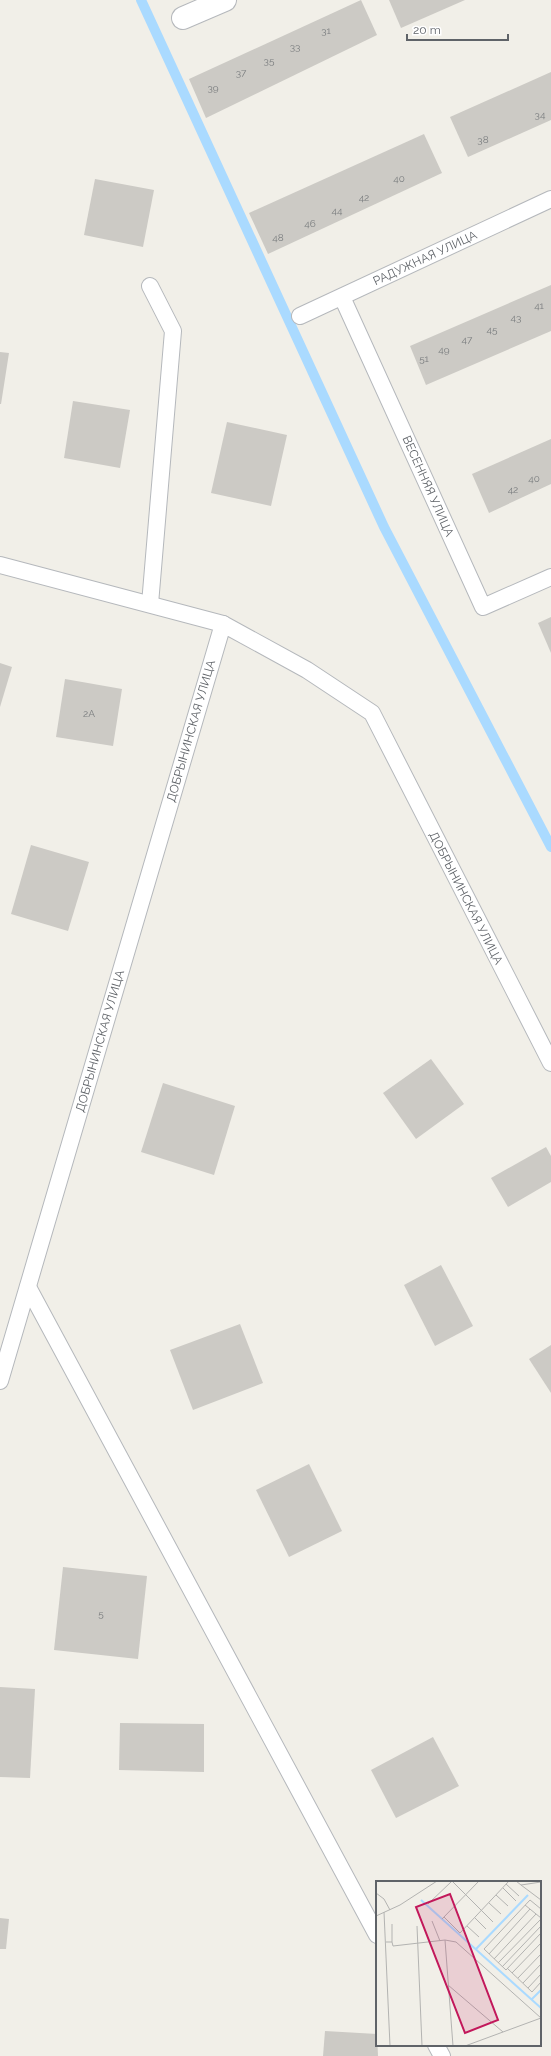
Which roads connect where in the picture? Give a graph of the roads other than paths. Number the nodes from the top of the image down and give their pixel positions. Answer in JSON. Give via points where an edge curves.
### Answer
{"nodes":[{"id":1,"x":225,"y":0,"type":"edge"},
{"id":2,"x":183,"y":18,"type":"dead end"},
{"id":3,"x":551,"y":199,"type":"edge"},
{"id":4,"x":150,"y":286,"type":"dead end"},
{"id":5,"x":342,"y":297,"type":"junction"},
{"id":6,"x":300,"y":316,"type":"dead end"},
{"id":7,"x":0,"y":565,"type":"edge"},
{"id":8,"x":551,"y":577,"type":"edge"},
{"id":9,"x":150,"y":604,"type":"junction"},
{"id":10,"x":223,"y":624,"type":"junction"},
{"id":11,"x":551,"y":1064,"type":"edge"},
{"id":12,"x":28,"y":1287,"type":"junction"},
{"id":13,"x":0,"y":1381,"type":"edge"},
{"id":14,"x":376,"y":1933,"type":"edge"},
{"id":15,"x":437,"y":2046,"type":"edge"},
{"id":16,"x":442,"y":2056,"type":"edge"}],
"edges":[{"from":1,"to":2,"type":"street"},
{"from":3,"to":5,"type":"lane","name":"РАДУЖНАЯ УЛИЦА"},
{"from":4,"to":9,"type":"lane","via":[[173,331]]},
{"from":5,"to":6,"type":"lane","name":"РАДУЖНАЯ УЛИЦА"},
{"from":5,"to":8,"type":"lane","name":"ВЕСЕННЯЯ УЛИЦА","via":[[483,607]]},
{"from":7,"to":9,"type":"lane"},
{"from":9,"to":10,"type":"lane"},
{"from":10,"to":11,"type":"lane","name":"ДОБРЫНИНСКАЯ УЛИЦА","via":[[307,670],[372,713]]},
{"from":10,"to":12,"type":"lane","name":"ДОБРЫНИНСКАЯ УЛИЦА"},
{"from":12,"to":13,"type":"lane","name":"ДОБРЫНИНСКАЯ УЛИЦА"},
{"from":12,"to":14,"type":"lane"},
{"from":15,"to":16,"type":"lane"}]}
